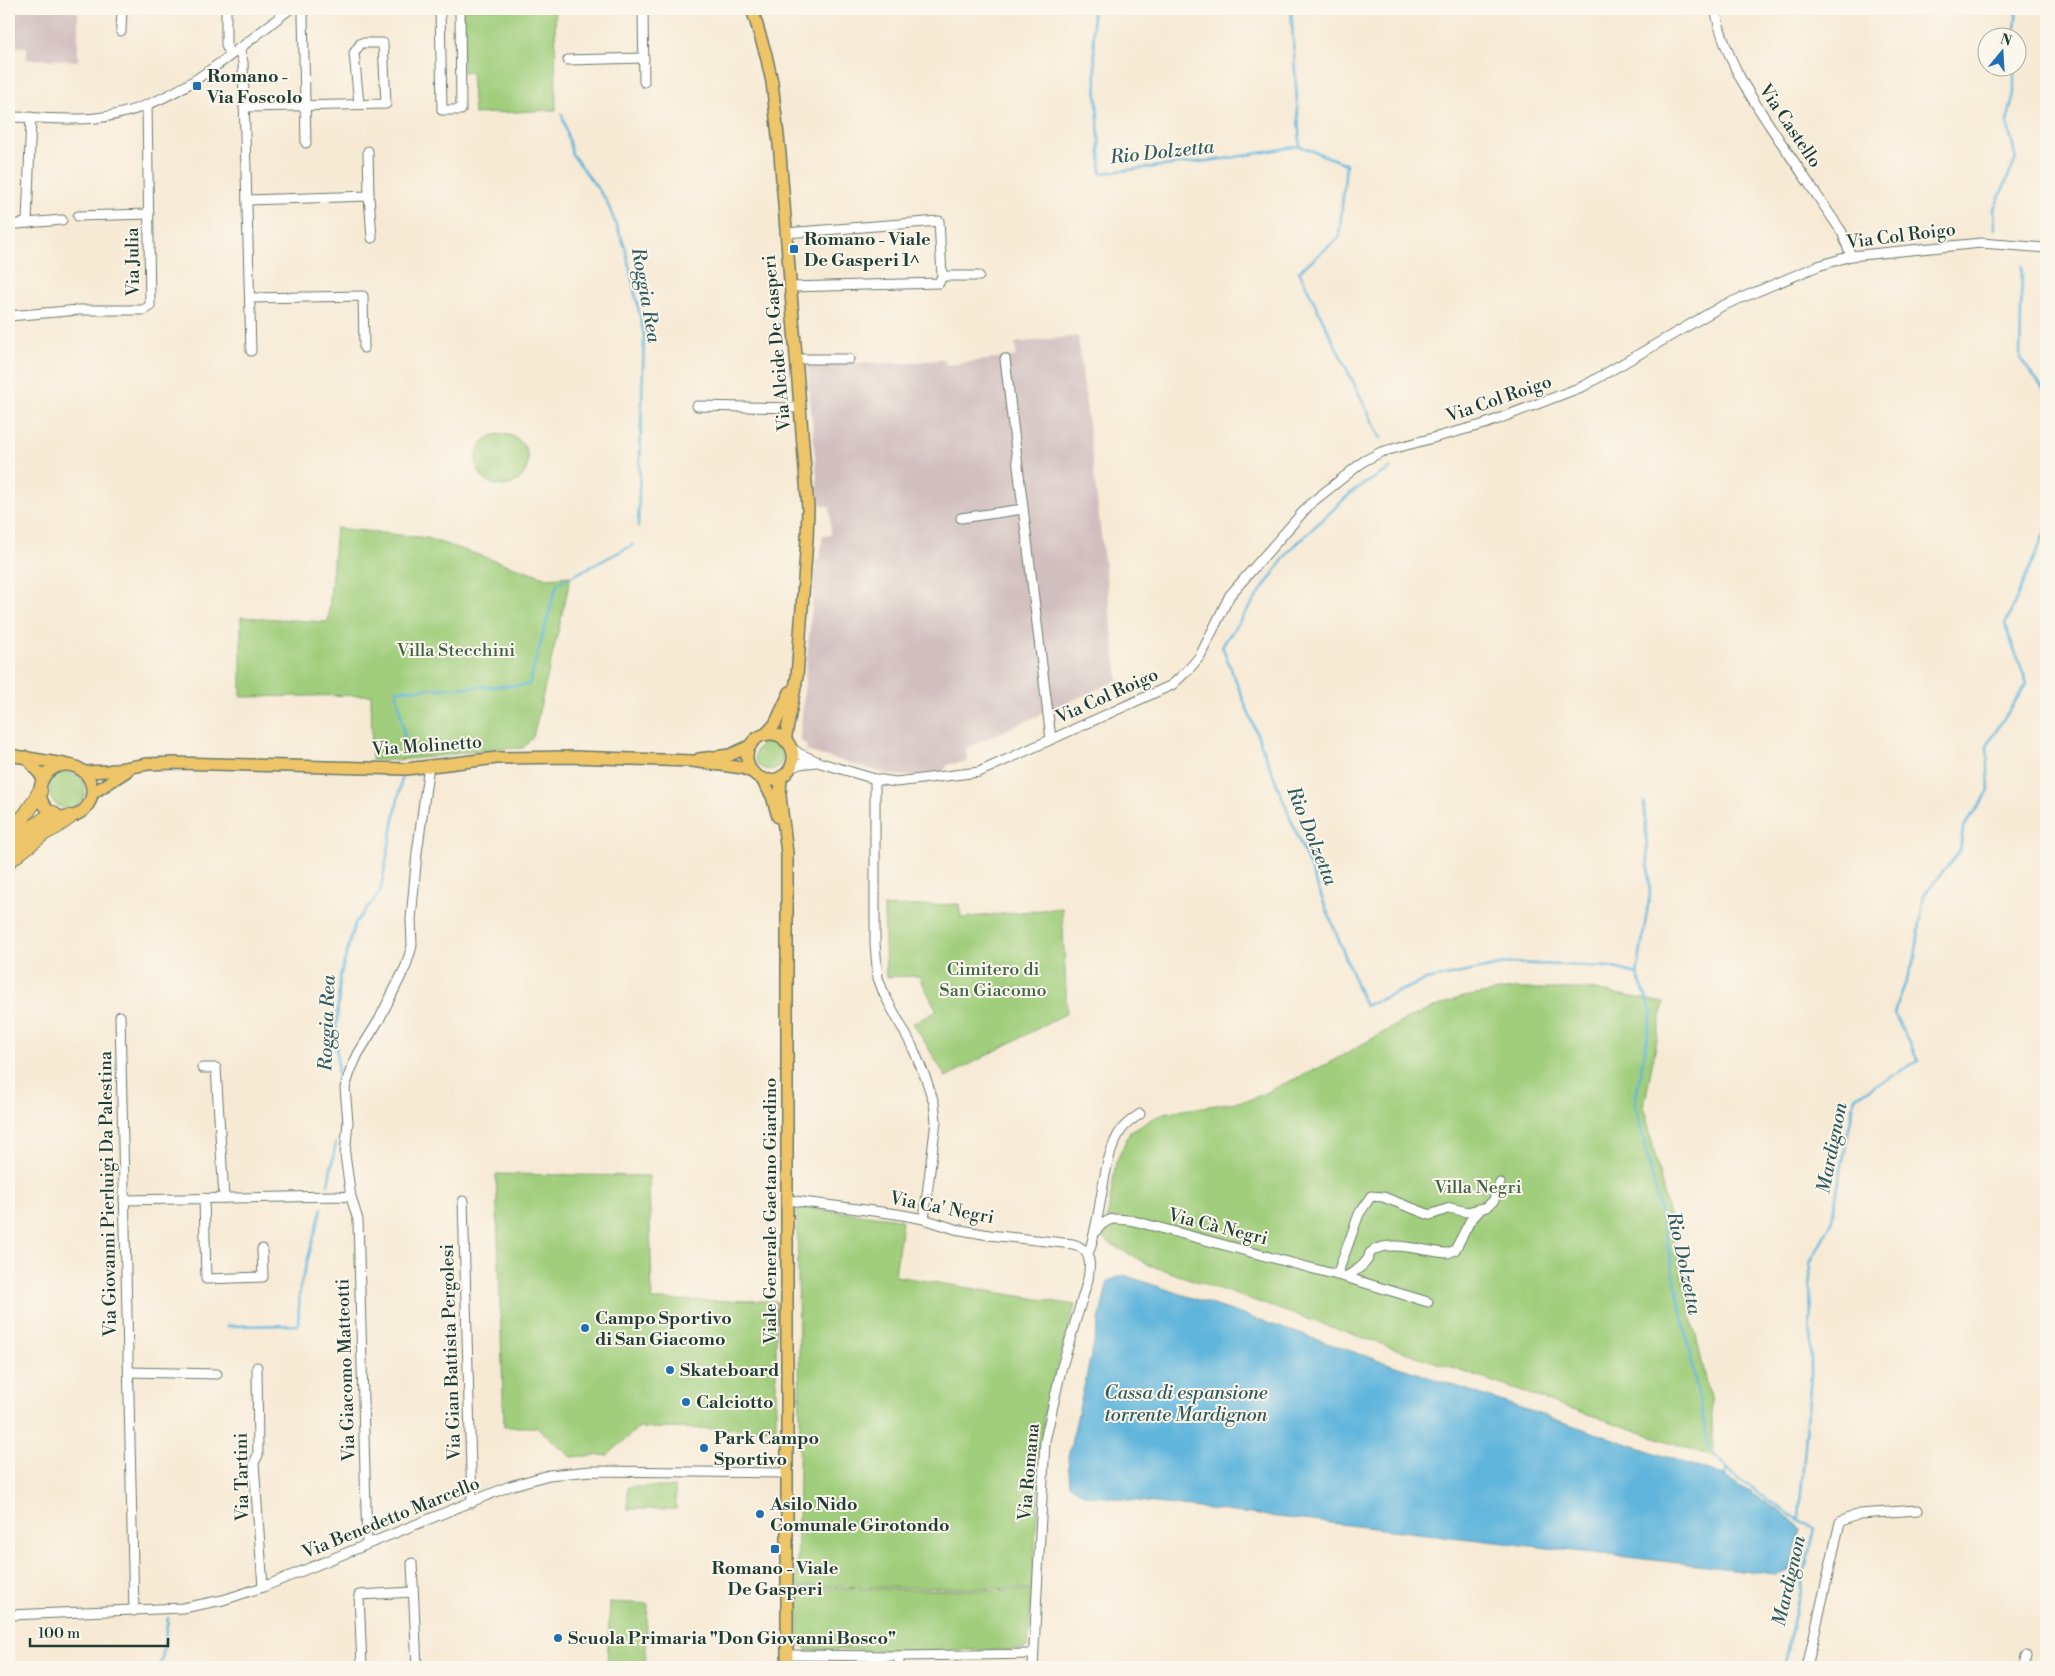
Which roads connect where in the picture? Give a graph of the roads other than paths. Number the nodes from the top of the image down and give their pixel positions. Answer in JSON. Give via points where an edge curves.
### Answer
{"nodes":[{"id":1,"x":122,"y":9,"type":"edge"},
{"id":2,"x":226,"y":9,"type":"edge"},
{"id":3,"x":290,"y":9,"type":"edge"},
{"id":4,"x":440,"y":9,"type":"edge"},
{"id":5,"x":460,"y":9,"type":"edge"},
{"id":6,"x":643,"y":9,"type":"edge"},
{"id":7,"x":752,"y":9,"type":"edge"},
{"id":8,"x":1715,"y":9,"type":"edge"},
{"id":9,"x":303,"y":15,"type":"dead end"},
{"id":10,"x":121,"y":31,"type":"dead end"},
{"id":11,"x":239,"y":48,"type":"junction"},
{"id":12,"x":230,"y":55,"type":"junction"},
{"id":13,"x":644,"y":58,"type":"junction"},
{"id":14,"x":568,"y":60,"type":"dead end"},
{"id":15,"x":644,"y":82,"type":"dead end"},
{"id":16,"x":359,"y":104,"type":"junction"},
{"id":17,"x":147,"y":105,"type":"junction"},
{"id":18,"x":306,"y":106,"type":"junction"},
{"id":19,"x":244,"y":107,"type":"junction"},
{"id":20,"x":9,"y":117,"type":"edge"},
{"id":21,"x":30,"y":117,"type":"junction"},
{"id":22,"x":306,"y":143,"type":"dead end"},
{"id":23,"x":368,"y":151,"type":"dead end"},
{"id":24,"x":369,"y":196,"type":"junction"},
{"id":25,"x":247,"y":200,"type":"junction"},
{"id":26,"x":149,"y":214,"type":"junction"},
{"id":27,"x":78,"y":216,"type":"dead end"},
{"id":28,"x":62,"y":220,"type":"dead end"},
{"id":29,"x":27,"y":223,"type":"junction"},
{"id":30,"x":9,"y":226,"type":"edge"},
{"id":31,"x":786,"y":233,"type":"junction"},
{"id":32,"x":372,"y":238,"type":"dead end"},
{"id":33,"x":2046,"y":248,"type":"edge"},
{"id":34,"x":1851,"y":256,"type":"junction"},
{"id":35,"x":942,"y":276,"type":"junction"},
{"id":36,"x":979,"y":276,"type":"dead end"},
{"id":37,"x":790,"y":287,"type":"junction"},
{"id":38,"x":250,"y":298,"type":"junction"},
{"id":39,"x":9,"y":316,"type":"edge"},
{"id":40,"x":364,"y":348,"type":"dead end"},
{"id":41,"x":251,"y":351,"type":"dead end"},
{"id":42,"x":797,"y":359,"type":"junction"},
{"id":43,"x":1005,"y":359,"type":"dead end"},
{"id":44,"x":849,"y":360,"type":"dead end"},
{"id":45,"x":697,"y":406,"type":"dead end"},
{"id":46,"x":801,"y":408,"type":"junction"},
{"id":47,"x":1023,"y":509,"type":"junction"},
{"id":48,"x":961,"y":518,"type":"dead end"},
{"id":49,"x":797,"y":677,"type":"junction"},
{"id":50,"x":765,"y":735,"type":"junction"},
{"id":51,"x":1051,"y":739,"type":"junction"},
{"id":52,"x":787,"y":744,"type":"junction"},
{"id":53,"x":750,"y":746,"type":"junction"},
{"id":54,"x":9,"y":755,"type":"edge"},
{"id":55,"x":26,"y":757,"type":"junction"},
{"id":56,"x":692,"y":761,"type":"junction"},
{"id":57,"x":818,"y":762,"type":"junction"},
{"id":58,"x":70,"y":764,"type":"junction"},
{"id":59,"x":429,"y":765,"type":"junction"},
{"id":60,"x":135,"y":766,"type":"junction"},
{"id":61,"x":790,"y":768,"type":"junction"},
{"id":62,"x":85,"y":772,"type":"junction"},
{"id":63,"x":756,"y":775,"type":"junction"},
{"id":64,"x":781,"y":777,"type":"junction"},
{"id":65,"x":875,"y":779,"type":"junction"},
{"id":66,"x":41,"y":785,"type":"junction"},
{"id":67,"x":92,"y":793,"type":"junction"},
{"id":68,"x":53,"y":813,"type":"junction"},
{"id":69,"x":70,"y":817,"type":"junction"},
{"id":70,"x":9,"y":829,"type":"edge"},
{"id":71,"x":9,"y":844,"type":"edge"},
{"id":72,"x":786,"y":845,"type":"junction"},
{"id":73,"x":9,"y":861,"type":"edge"},
{"id":74,"x":120,"y":1016,"type":"dead end"},
{"id":75,"x":202,"y":1068,"type":"dead end"},
{"id":76,"x":1140,"y":1114,"type":"dead end"},
{"id":77,"x":1500,"y":1183,"type":"dead end"},
{"id":78,"x":351,"y":1197,"type":"junction"},
{"id":79,"x":204,"y":1198,"type":"junction"},
{"id":80,"x":224,"y":1198,"type":"junction"},
{"id":81,"x":124,"y":1200,"type":"junction"},
{"id":82,"x":787,"y":1200,"type":"junction"},
{"id":83,"x":463,"y":1201,"type":"dead end"},
{"id":84,"x":1480,"y":1210,"type":"junction"},
{"id":85,"x":924,"y":1220,"type":"junction"},
{"id":86,"x":1096,"y":1231,"type":"junction"},
{"id":87,"x":262,"y":1249,"type":"dead end"},
{"id":88,"x":1088,"y":1254,"type":"junction"},
{"id":89,"x":1341,"y":1276,"type":"junction"},
{"id":90,"x":1428,"y":1302,"type":"dead end"},
{"id":91,"x":257,"y":1366,"type":"dead end"},
{"id":92,"x":129,"y":1372,"type":"junction"},
{"id":93,"x":217,"y":1374,"type":"dead end"},
{"id":94,"x":787,"y":1473,"type":"junction"},
{"id":95,"x":472,"y":1503,"type":"junction"},
{"id":96,"x":1918,"y":1510,"type":"dead end"},
{"id":97,"x":367,"y":1544,"type":"junction"},
{"id":98,"x":412,"y":1563,"type":"dead end"},
{"id":99,"x":263,"y":1587,"type":"junction"},
{"id":100,"x":413,"y":1592,"type":"junction"},
{"id":101,"x":134,"y":1611,"type":"junction"},
{"id":102,"x":9,"y":1615,"type":"edge"},
{"id":103,"x":1033,"y":1654,"type":"junction"},
{"id":104,"x":787,"y":1655,"type":"junction"},
{"id":105,"x":899,"y":1656,"type":"junction"},
{"id":106,"x":2026,"y":1656,"type":"dead end"},
{"id":107,"x":362,"y":1667,"type":"edge"},
{"id":108,"x":417,"y":1667,"type":"edge"},
{"id":109,"x":787,"y":1667,"type":"edge"},
{"id":110,"x":899,"y":1667,"type":"edge"},
{"id":111,"x":1032,"y":1667,"type":"edge"},
{"id":112,"x":1807,"y":1667,"type":"edge"},
{"id":113,"x":2024,"y":1667,"type":"edge"}],
"edges":[{"from":1,"to":10,"type":"street"},
{"from":2,"to":12,"type":"street","via":[[226,45]]},
{"from":3,"to":11,"type":"street"},
{"from":4,"to":5,"type":"street","via":[[442,110],[461,110]]},
{"from":6,"to":13,"type":"street"},
{"from":7,"to":31,"type":"main road","name":"Via Alcide De Gasperi","via":[[772,82]]},
{"from":8,"to":34,"type":"street","name":"Via Castello","via":[[1729,59],[1842,232]]},
{"from":9,"to":18,"type":"street"},
{"from":11,"to":12,"type":"street"},
{"from":11,"to":19,"type":"street","via":[[243,62]]},
{"from":12,"to":17,"type":"street","via":[[189,85]]},
{"from":13,"to":14,"type":"street"},
{"from":13,"to":15,"type":"street"},
{"from":16,"to":16,"type":"street","via":[[386,104],[384,44],[361,43],[356,48]]},
{"from":16,"to":18,"type":"street"},
{"from":17,"to":21,"type":"street","via":[[94,118]]},
{"from":17,"to":26,"type":"street","name":"Via Julia"},
{"from":18,"to":19,"type":"street"},
{"from":18,"to":22,"type":"street"},
{"from":19,"to":25,"type":"street"},
{"from":20,"to":21,"type":"street"},
{"from":21,"to":29,"type":"street"},
{"from":23,"to":24,"type":"street"},
{"from":24,"to":25,"type":"street"},
{"from":24,"to":32,"type":"street"},
{"from":25,"to":38,"type":"street"},
{"from":26,"to":27,"type":"street"},
{"from":26,"to":39,"type":"street","name":"Via Julia","via":[[150,306],[143,310],[79,310]]},
{"from":28,"to":29,"type":"street"},
{"from":29,"to":30,"type":"street"},
{"from":31,"to":35,"type":"street","via":[[939,222]]},
{"from":31,"to":37,"type":"main road","name":"Via Alcide De Gasperi"},
{"from":33,"to":34,"type":"street","name":"Via Col Roigo","via":[[1981,243]]},
{"from":34,"to":51,"type":"street","name":"Via Col Roigo","via":[[1818,266],[1722,306],[1584,386],[1485,424],[1381,452],[1364,461],[1310,504],[1230,594],[1200,656],[1172,685]]},
{"from":35,"to":36,"type":"street"},
{"from":35,"to":37,"type":"street","via":[[935,284]]},
{"from":37,"to":42,"type":"main road","name":"Via Alcide De Gasperi"},
{"from":38,"to":40,"type":"street","via":[[363,296]]},
{"from":38,"to":41,"type":"street"},
{"from":42,"to":44,"type":"street"},
{"from":42,"to":46,"type":"main road","name":"Via Alcide De Gasperi"},
{"from":43,"to":47,"type":"street","name":"Via Col Roigo"},
{"from":45,"to":46,"type":"street"},
{"from":46,"to":49,"type":"main road","name":"Via Alcide De Gasperi","via":[[808,531]]},
{"from":47,"to":48,"type":"street"},
{"from":47,"to":51,"type":"street","name":"Via Col Roigo"},
{"from":49,"to":50,"type":"main road","name":"Via Alcide De Gasperi","via":[[775,724]]},
{"from":49,"to":52,"type":"main road","name":"Via Alcide De Gasperi"},
{"from":50,"to":52,"type":"main road","via":[[779,737]]},
{"from":50,"to":53,"type":"main road"},
{"from":51,"to":65,"type":"street","name":"Via Col Roigo","via":[[979,772],[896,782]]},
{"from":52,"to":57,"type":"street","name":"Via Col Roigo"},
{"from":52,"to":61,"type":"main road","via":[[792,761]]},
{"from":53,"to":56,"type":"main road","name":"Via Molinetto","via":[[730,755]]},
{"from":53,"to":63,"type":"main road","via":[[747,759]]},
{"from":54,"to":55,"type":"main road"},
{"from":55,"to":58,"type":"main road"},
{"from":55,"to":66,"type":"main road"},
{"from":56,"to":59,"type":"main road","name":"Via Molinetto","via":[[497,758]]},
{"from":56,"to":63,"type":"main road","name":"Via Molinetto","via":[[743,768]]},
{"from":57,"to":61,"type":"street","name":"Via Col Roigo"},
{"from":57,"to":65,"type":"street","name":"Via Col Roigo"},
{"from":58,"to":62,"type":"main road"},
{"from":58,"to":66,"type":"main road","via":[[54,767]]},
{"from":59,"to":60,"type":"main road","name":"Via Molinetto","via":[[406,769],[173,763]]},
{"from":59,"to":78,"type":"street","name":"Via Giacomo Matteotti","via":[[414,881],[412,946],[406,966],[358,1054],[345,1088],[348,1122],[345,1155]]},
{"from":60,"to":62,"type":"main road","name":"Via Molinetto"},
{"from":60,"to":67,"type":"main road","name":"Via Molinetto"},
{"from":61,"to":64,"type":"main road"},
{"from":62,"to":67,"type":"main road"},
{"from":63,"to":64,"type":"main road"},
{"from":63,"to":72,"type":"main road","name":"Viale Generale Gaetano Giardino","via":[[772,796]]},
{"from":64,"to":72,"type":"main road","name":"Viale Generale Gaetano Giardino"},
{"from":65,"to":85,"type":"street","via":[[878,978],[926,1079],[936,1121]]},
{"from":66,"to":68,"type":"main road","via":[[46,808]]},
{"from":66,"to":70,"type":"highway","via":[[28,813]]},
{"from":67,"to":69,"type":"main road","name":"Via Molinetto","via":[[85,809]]},
{"from":68,"to":69,"type":"main road"},
{"from":68,"to":71,"type":"highway"},
{"from":69,"to":73,"type":"highway"},
{"from":72,"to":82,"type":"main road","name":"Viale Generale Gaetano Giardino"},
{"from":74,"to":81,"type":"street","name":"Via Giovanni Pierluigi Da Palestina"},
{"from":75,"to":80,"type":"street","via":[[216,1068]]},
{"from":76,"to":86,"type":"street","via":[[1123,1128],[1112,1147]]},
{"from":77,"to":84,"type":"street","via":[[1494,1200]]},
{"from":78,"to":80,"type":"street"},
{"from":78,"to":97,"type":"street","name":"Via Giacomo Matteotti","via":[[358,1220]]},
{"from":79,"to":80,"type":"street"},
{"from":79,"to":81,"type":"street"},
{"from":79,"to":87,"type":"street","via":[[206,1279],[263,1277]]},
{"from":81,"to":92,"type":"street","name":"Via Giovanni Pierluigi Da Palestina"},
{"from":82,"to":85,"type":"street","name":"Via Ca' Negri"},
{"from":82,"to":94,"type":"main road","name":"Viale Generale Gaetano Giardino"},
{"from":83,"to":95,"type":"street","name":"Via Gian Battista Pergolesi"},
{"from":84,"to":89,"type":"street","via":[[1470,1221],[1455,1250],[1448,1254],[1402,1246],[1378,1248],[1370,1253],[1358,1270]]},
{"from":84,"to":89,"type":"street","via":[[1467,1212],[1450,1208],[1430,1214],[1384,1197],[1371,1196],[1359,1214]]},
{"from":85,"to":88,"type":"street","name":"Via Ca' Negri","via":[[939,1226],[1073,1244]]},
{"from":86,"to":88,"type":"street"},
{"from":86,"to":89,"type":"street","name":"Via Cà Negri","via":[[1103,1222],[1113,1218],[1134,1221]]},
{"from":88,"to":103,"type":"street","name":"Via Romana","via":[[1088,1279],[1061,1370],[1045,1441]]},
{"from":89,"to":90,"type":"street","name":"Via Cà Negri"},
{"from":91,"to":99,"type":"street","name":"Via Tartini","via":[[258,1455],[254,1464]]},
{"from":92,"to":93,"type":"street"},
{"from":92,"to":101,"type":"street","name":"Via Giovanni Pierluigi Da Palestina"},
{"from":94,"to":95,"type":"street","name":"Via Benedetto Marcello","via":[[562,1473],[523,1482]]},
{"from":94,"to":104,"type":"main road","name":"Viale Generale Gaetano Giardino"},
{"from":95,"to":97,"type":"street","name":"Via Benedetto Marcello"},
{"from":96,"to":112,"type":"street","via":[[1859,1514],[1840,1522]]},
{"from":97,"to":99,"type":"street","name":"Via Benedetto Marcello"},
{"from":98,"to":100,"type":"street"},
{"from":99,"to":101,"type":"street","name":"Via Benedetto Marcello","via":[[183,1608]]},
{"from":100,"to":107,"type":"street","via":[[359,1595]]},
{"from":100,"to":108,"type":"street"},
{"from":101,"to":102,"type":"street","name":"Via Benedetto Marcello"},
{"from":103,"to":105,"type":"street"},
{"from":103,"to":111,"type":"street","name":"Via Romana"},
{"from":104,"to":105,"type":"street"},
{"from":104,"to":109,"type":"main road","name":"Viale Generale Gaetano Giardino"},
{"from":105,"to":110,"type":"street"},
{"from":106,"to":113,"type":"street"}]}
